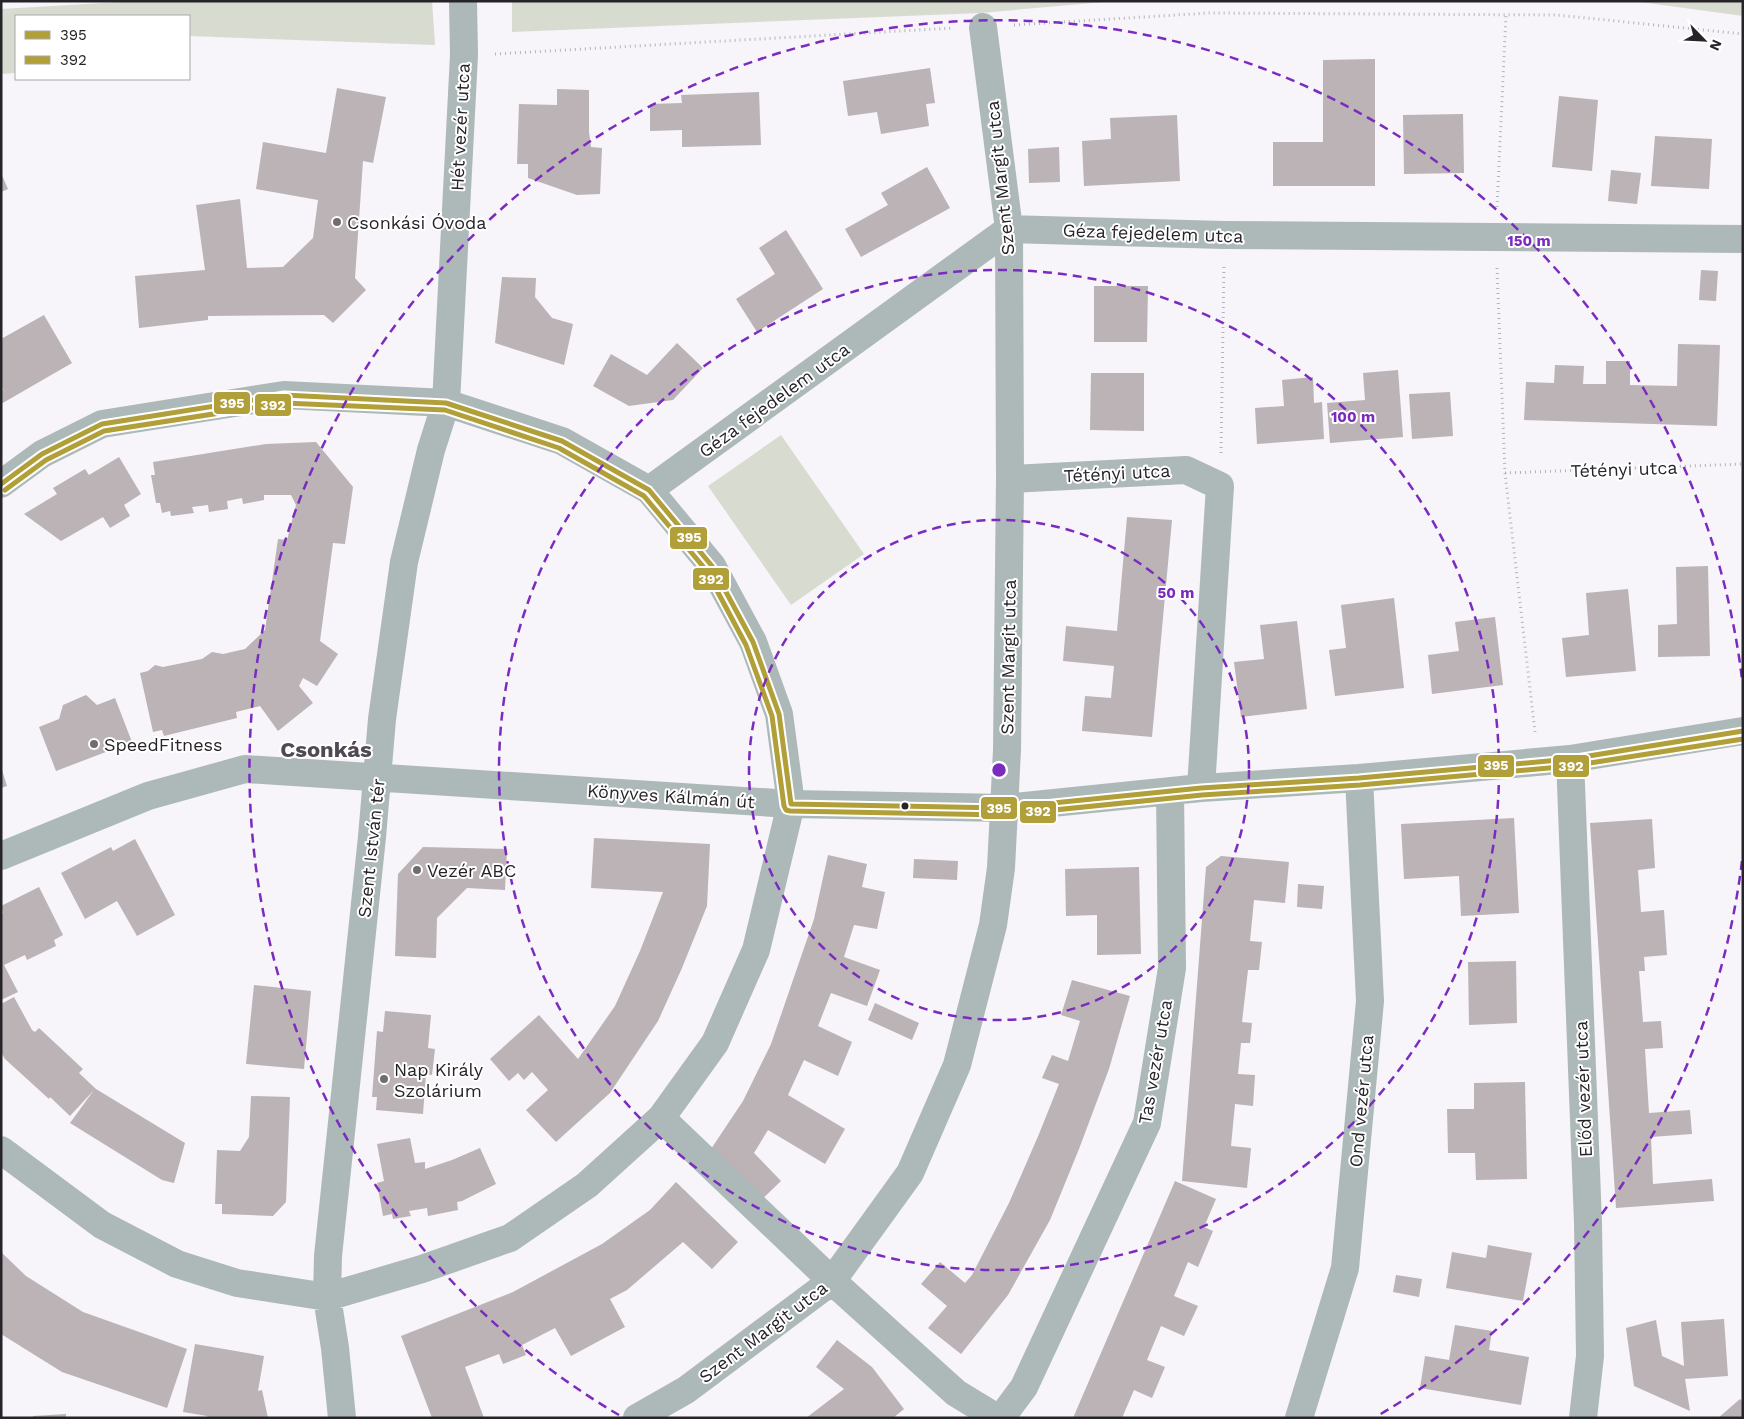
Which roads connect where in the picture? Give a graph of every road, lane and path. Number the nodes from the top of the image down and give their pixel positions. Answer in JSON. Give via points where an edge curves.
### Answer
{"nodes":[{"id":1,"x":463,"y":1,"type":"edge"},
{"id":2,"x":1506,"y":15,"type":"junction"},
{"id":3,"x":984,"y":27,"type":"junction"},
{"id":4,"x":1743,"y":34,"type":"edge"},
{"id":5,"x":464,"y":56,"type":"junction"},
{"id":6,"x":1009,"y":229,"type":"junction"},
{"id":7,"x":1224,"y":235,"type":"junction"},
{"id":8,"x":1496,"y":237,"type":"junction"},
{"id":9,"x":1743,"y":239,"type":"edge"},
{"id":10,"x":446,"y":403,"type":"junction"},
{"id":11,"x":1743,"y":464,"type":"edge"},
{"id":12,"x":1505,"y":473,"type":"junction"},
{"id":13,"x":1010,"y":479,"type":"junction"},
{"id":14,"x":1,"y":484,"type":"edge"},
{"id":15,"x":1220,"y":486,"type":"junction"},
{"id":16,"x":649,"y":490,"type":"junction"},
{"id":17,"x":1743,"y":731,"type":"edge"},
{"id":18,"x":1570,"y":759,"type":"junction"},
{"id":19,"x":1538,"y":762,"type":"junction"},
{"id":20,"x":378,"y":778,"type":"junction"},
{"id":21,"x":1359,"y":778,"type":"junction"},
{"id":22,"x":1201,"y":788,"type":"junction"},
{"id":23,"x":1170,"y":792,"type":"junction"},
{"id":24,"x":791,"y":804,"type":"junction"},
{"id":25,"x":1004,"y":808,"type":"junction"},
{"id":26,"x":1,"y":856,"type":"edge"},
{"id":27,"x":661,"y":1118,"type":"junction"},
{"id":28,"x":2,"y":1153,"type":"edge"},
{"id":29,"x":832,"y":1282,"type":"junction"},
{"id":30,"x":326,"y":1297,"type":"junction"},
{"id":31,"x":342,"y":1418,"type":"edge"},
{"id":32,"x":637,"y":1418,"type":"edge"},
{"id":33,"x":999,"y":1418,"type":"edge"},
{"id":34,"x":1299,"y":1418,"type":"edge"},
{"id":35,"x":1583,"y":1418,"type":"edge"}],
"edges":[{"from":1,"to":5,"type":"street","name":"Hét vezér utca"},
{"from":2,"to":3,"type":"path","via":[[1209,12]]},
{"from":2,"to":4,"type":"path","via":[[1556,15]]},
{"from":2,"to":8,"type":"path"},
{"from":3,"to":5,"type":"path"},
{"from":3,"to":6,"type":"street","name":"Szent Margit utca"},
{"from":5,"to":10,"type":"street","name":"Hét vezér utca"},
{"from":6,"to":7,"type":"street","name":"Géza fejedelem utca"},
{"from":6,"to":13,"type":"street","name":"Szent Margit utca"},
{"from":6,"to":16,"type":"street","name":"Géza fejedelem utca"},
{"from":7,"to":8,"type":"street","name":"Géza fejedelem utca"},
{"from":7,"to":15,"type":"path"},
{"from":8,"to":9,"type":"street","name":"Géza fejedelem utca"},
{"from":8,"to":12,"type":"path"},
{"from":10,"to":14,"type":"street","via":[[284,395],[129,419],[102,424],[42,454]]},
{"from":10,"to":16,"type":"street","via":[[562,441]]},
{"from":10,"to":20,"type":"street","name":"Szent István tér","via":[[404,562],[382,719]]},
{"from":11,"to":12,"type":"path","name":"Tétényi utca"},
{"from":12,"to":19,"type":"path"},
{"from":13,"to":15,"type":"street","name":"Tétényi utca","via":[[1186,470]]},
{"from":13,"to":25,"type":"street","name":"Szent Margit utca"},
{"from":15,"to":22,"type":"street"},
{"from":16,"to":24,"type":"street","via":[[712,566],[752,642],[780,714]]},
{"from":17,"to":18,"type":"street","name":"Könyves Kálmán út"},
{"from":18,"to":19,"type":"street","name":"Könyves Kálmán út"},
{"from":18,"to":35,"type":"street","name":"Előd vezér utca","via":[[1588,1242],[1590,1356]]},
{"from":19,"to":21,"type":"street","name":"Könyves Kálmán út"},
{"from":20,"to":24,"type":"street","name":"Könyves Kálmán út"},
{"from":20,"to":26,"type":"street","name":"Könyves Kálmán út","via":[[245,770],[148,796]]},
{"from":20,"to":30,"type":"street","name":"Szent István tér"},
{"from":21,"to":22,"type":"street","name":"Könyves Kálmán út"},
{"from":21,"to":34,"type":"street","name":"Ond vezér utca","via":[[1370,1011],[1345,1268]]},
{"from":22,"to":23,"type":"street","name":"Könyves Kálmán út"},
{"from":23,"to":25,"type":"street","name":"Könyves Kálmán út"},
{"from":23,"to":33,"type":"street","name":"Tas vezér utca","via":[[1172,968],[1147,1123],[1024,1387]]},
{"from":24,"to":25,"type":"street","name":"Könyves Kálmán út"},
{"from":24,"to":27,"type":"street","via":[[756,950],[715,1044]]},
{"from":25,"to":29,"type":"street","name":"Szent Margit utca","via":[[992,926],[957,1065],[910,1173]]},
{"from":27,"to":29,"type":"street"},
{"from":27,"to":30,"type":"street","via":[[587,1186],[510,1238],[422,1269]]},
{"from":28,"to":30,"type":"street","via":[[102,1225],[177,1264],[237,1284]]},
{"from":29,"to":32,"type":"street","name":"Szent Margit utca","via":[[686,1390]]},
{"from":29,"to":33,"type":"street","via":[[956,1393]]},
{"from":30,"to":31,"type":"street"}]}
